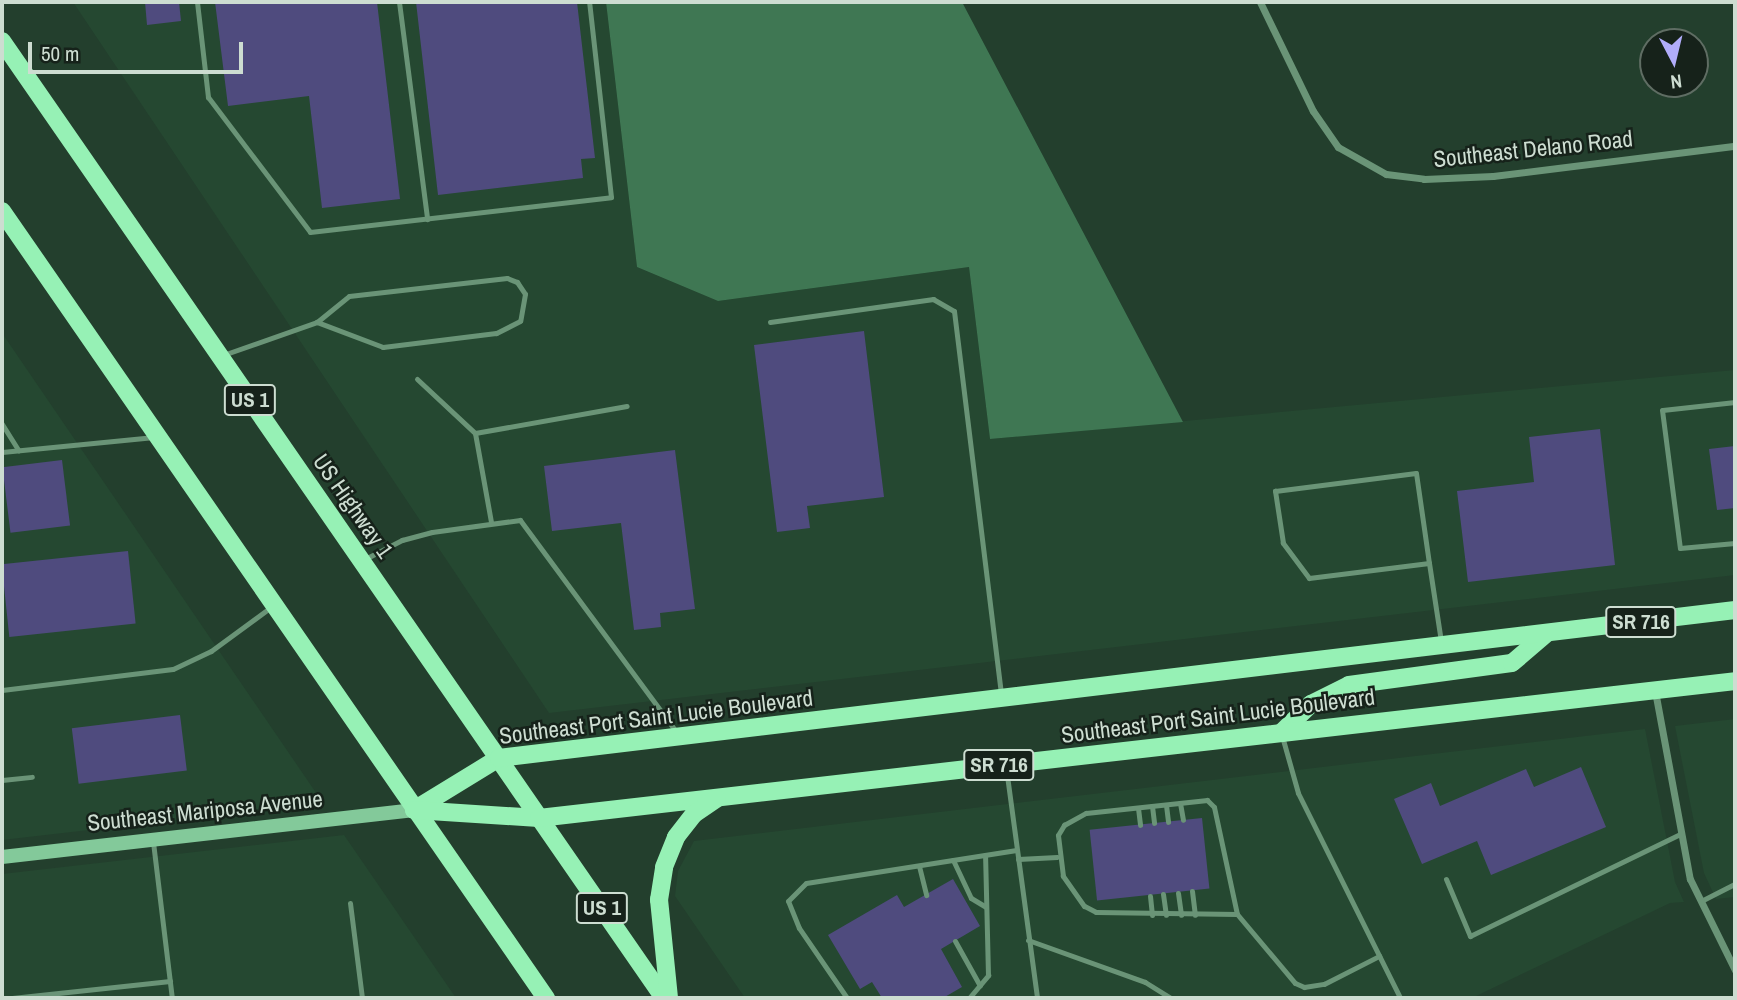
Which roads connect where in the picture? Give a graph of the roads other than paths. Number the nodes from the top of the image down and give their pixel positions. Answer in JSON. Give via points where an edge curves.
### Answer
{"nodes":[{"id":1,"x":197,"y":2,"type":"edge"},
{"id":2,"x":399,"y":2,"type":"edge"},
{"id":3,"x":589,"y":2,"type":"edge"},
{"id":4,"x":1261,"y":2,"type":"edge"},
{"id":5,"x":2,"y":41,"type":"edge"},
{"id":6,"x":1735,"y":146,"type":"edge"},
{"id":7,"x":2,"y":211,"type":"edge"},
{"id":8,"x":427,"y":219,"type":"junction"},
{"id":9,"x":317,"y":321,"type":"junction"},
{"id":10,"x":770,"y":322,"type":"dead end"},
{"id":11,"x":220,"y":356,"type":"junction"},
{"id":12,"x":417,"y":379,"type":"dead end"},
{"id":13,"x":1735,"y":402,"type":"edge"},
{"id":14,"x":627,"y":406,"type":"dead end"},
{"id":15,"x":2,"y":424,"type":"edge"},
{"id":16,"x":475,"y":433,"type":"junction"},
{"id":17,"x":157,"y":436,"type":"junction"},
{"id":18,"x":18,"y":450,"type":"junction"},
{"id":19,"x":2,"y":452,"type":"edge"},
{"id":20,"x":491,"y":522,"type":"junction"},
{"id":21,"x":1735,"y":543,"type":"edge"},
{"id":22,"x":362,"y":561,"type":"junction"},
{"id":23,"x":1429,"y":562,"type":"junction"},
{"id":24,"x":274,"y":605,"type":"junction"},
{"id":25,"x":1735,"y":610,"type":"edge"},
{"id":26,"x":1547,"y":634,"type":"junction"},
{"id":27,"x":1442,"y":647,"type":"junction"},
{"id":28,"x":1735,"y":681,"type":"edge"},
{"id":29,"x":2,"y":690,"type":"edge"},
{"id":30,"x":1655,"y":691,"type":"junction"},
{"id":31,"x":1002,"y":699,"type":"junction"},
{"id":32,"x":1281,"y":733,"type":"junction"},
{"id":33,"x":680,"y":737,"type":"junction"},
{"id":34,"x":499,"y":758,"type":"junction"},
{"id":35,"x":1005,"y":765,"type":"junction"},
{"id":36,"x":32,"y":777,"type":"dead end"},
{"id":37,"x":2,"y":780,"type":"edge"},
{"id":38,"x":718,"y":797,"type":"junction"},
{"id":39,"x":1181,"y":803,"type":"junction"},
{"id":40,"x":1166,"y":805,"type":"junction"},
{"id":41,"x":1152,"y":806,"type":"junction"},
{"id":42,"x":1138,"y":808,"type":"junction"},
{"id":43,"x":414,"y":810,"type":"junction"},
{"id":44,"x":539,"y":818,"type":"junction"},
{"id":45,"x":1183,"y":820,"type":"dead end"},
{"id":46,"x":1168,"y":822,"type":"dead end"},
{"id":47,"x":1154,"y":823,"type":"dead end"},
{"id":48,"x":1140,"y":825,"type":"dead end"},
{"id":49,"x":1680,"y":834,"type":"junction"},
{"id":50,"x":153,"y":839,"type":"junction"},
{"id":51,"x":1016,"y":850,"type":"junction"},
{"id":52,"x":985,"y":855,"type":"junction"},
{"id":53,"x":2,"y":857,"type":"edge"},
{"id":54,"x":1057,"y":857,"type":"junction"},
{"id":55,"x":1018,"y":859,"type":"junction"},
{"id":56,"x":953,"y":860,"type":"junction"},
{"id":57,"x":919,"y":866,"type":"junction"},
{"id":58,"x":1446,"y":879,"type":"dead end"},
{"id":59,"x":1735,"y":884,"type":"edge"},
{"id":60,"x":1192,"y":891,"type":"dead end"},
{"id":61,"x":1178,"y":892,"type":"dead end"},
{"id":62,"x":1163,"y":894,"type":"dead end"},
{"id":63,"x":926,"y":895,"type":"dead end"},
{"id":64,"x":1150,"y":896,"type":"dead end"},
{"id":65,"x":1700,"y":901,"type":"junction"},
{"id":66,"x":350,"y":903,"type":"dead end"},
{"id":67,"x":986,"y":907,"type":"junction"},
{"id":68,"x":1237,"y":914,"type":"junction"},
{"id":69,"x":1152,"y":915,"type":"junction"},
{"id":70,"x":1166,"y":915,"type":"junction"},
{"id":71,"x":1181,"y":915,"type":"junction"},
{"id":72,"x":1195,"y":915,"type":"junction"},
{"id":73,"x":1028,"y":940,"type":"junction"},
{"id":74,"x":955,"y":941,"type":"dead end"},
{"id":75,"x":1379,"y":956,"type":"junction"},
{"id":76,"x":1735,"y":970,"type":"edge"},
{"id":77,"x":170,"y":981,"type":"junction"},
{"id":78,"x":980,"y":986,"type":"junction"},
{"id":79,"x":12,"y":998,"type":"edge"},
{"id":80,"x":172,"y":998,"type":"edge"},
{"id":81,"x":362,"y":998,"type":"edge"},
{"id":82,"x":546,"y":998,"type":"edge"},
{"id":83,"x":666,"y":998,"type":"edge"},
{"id":84,"x":847,"y":998,"type":"edge"},
{"id":85,"x":969,"y":998,"type":"edge"},
{"id":86,"x":1037,"y":998,"type":"edge"},
{"id":87,"x":1171,"y":998,"type":"edge"},
{"id":88,"x":1400,"y":998,"type":"edge"}],
"edges":[{"from":1,"to":8,"type":"lane","via":[[208,97],[310,232]]},
{"from":2,"to":8,"type":"lane"},
{"from":3,"to":8,"type":"lane","via":[[611,197]]},
{"from":4,"to":6,"type":"street","name":"Southeast Delano Road","via":[[1312,111],[1339,147],[1386,174],[1424,179],[1493,176]]},
{"from":5,"to":11,"type":"main road","name":"US Highway 1","number":"US 1"},
{"from":7,"to":17,"type":"main road"},
{"from":9,"to":9,"type":"lane","via":[[383,347],[496,333],[520,321],[525,294],[517,282],[507,278],[349,296]]},
{"from":9,"to":11,"type":"lane"},
{"from":10,"to":31,"type":"lane","via":[[933,299],[954,311]]},
{"from":11,"to":22,"type":"main road","name":"US Highway 1","number":"US 1"},
{"from":12,"to":16,"type":"lane"},
{"from":13,"to":21,"type":"lane","via":[[1662,410],[1680,548]]},
{"from":14,"to":16,"type":"lane"},
{"from":15,"to":18,"type":"lane"},
{"from":16,"to":20,"type":"lane"},
{"from":17,"to":18,"type":"lane"},
{"from":17,"to":24,"type":"main road"},
{"from":18,"to":19,"type":"lane"},
{"from":20,"to":22,"type":"lane","via":[[402,540]]},
{"from":20,"to":33,"type":"lane","via":[[520,520]]},
{"from":22,"to":34,"type":"main road","name":"US Highway 1","number":"US 1"},
{"from":23,"to":23,"type":"lane","via":[[1416,473],[1275,491],[1283,543],[1309,578]]},
{"from":23,"to":27,"type":"lane"},
{"from":24,"to":29,"type":"lane","via":[[211,651],[173,669]]},
{"from":24,"to":43,"type":"main road"},
{"from":25,"to":26,"type":"main road","name":"Southeast Port Saint Lucie Boulevard","number":"SR 716"},
{"from":26,"to":27,"type":"main road","name":"Southeast Port Saint Lucie Boulevard","number":"SR 716"},
{"from":26,"to":32,"type":"main road","via":[[1512,663],[1349,685],[1311,704]]},
{"from":27,"to":31,"type":"main road","name":"Southeast Port Saint Lucie Boulevard","number":"SR 716"},
{"from":28,"to":30,"type":"main road","name":"Southeast Port Saint Lucie Boulevard","number":"SR 716"},
{"from":30,"to":32,"type":"main road","name":"Southeast Port Saint Lucie Boulevard","number":"SR 716"},
{"from":30,"to":49,"type":"street"},
{"from":31,"to":33,"type":"main road","name":"Southeast Port Saint Lucie Boulevard","number":"SR 716"},
{"from":32,"to":35,"type":"main road","name":"Southeast Port Saint Lucie Boulevard","number":"SR 716"},
{"from":32,"to":75,"type":"lane","via":[[1298,793]]},
{"from":33,"to":34,"type":"main road","name":"Southeast Port Saint Lucie Boulevard","number":"SR 716"},
{"from":34,"to":43,"type":"main road","name":"Southeast Port Saint Lucie Boulevard","number":"SR 716"},
{"from":34,"to":44,"type":"main road","name":"US Highway 1","number":"US 1"},
{"from":35,"to":38,"type":"main road","name":"Southeast Port Saint Lucie Boulevard","number":"SR 716"},
{"from":35,"to":51,"type":"lane"},
{"from":36,"to":37,"type":"lane"},
{"from":38,"to":44,"type":"main road","name":"Southeast Port Saint Lucie Boulevard","number":"SR 716"},
{"from":38,"to":83,"type":"main road","via":[[694,814],[676,837],[664,867],[659,900]]},
{"from":39,"to":40,"type":"lane"},
{"from":39,"to":45,"type":"lane"},
{"from":39,"to":68,"type":"lane","via":[[1207,800],[1214,807]]},
{"from":40,"to":41,"type":"lane"},
{"from":40,"to":46,"type":"lane"},
{"from":41,"to":42,"type":"lane"},
{"from":41,"to":47,"type":"lane"},
{"from":42,"to":48,"type":"lane"},
{"from":42,"to":54,"type":"lane","via":[[1072,819],[1058,835]]},
{"from":43,"to":44,"type":"main road","name":"Southeast Port Saint Lucie Boulevard","number":"SR 716"},
{"from":43,"to":50,"type":"main road","name":"Southeast Mariposa Avenue"},
{"from":43,"to":82,"type":"main road"},
{"from":44,"to":83,"type":"main road","name":"US Highway 1","number":"US 1"},
{"from":49,"to":58,"type":"lane","via":[[1470,936]]},
{"from":49,"to":65,"type":"street"},
{"from":50,"to":53,"type":"main road","name":"Southeast Mariposa Avenue"},
{"from":50,"to":77,"type":"lane"},
{"from":51,"to":52,"type":"lane"},
{"from":51,"to":55,"type":"lane"},
{"from":52,"to":56,"type":"lane"},
{"from":52,"to":67,"type":"lane"},
{"from":54,"to":55,"type":"lane"},
{"from":54,"to":69,"type":"lane","via":[[1063,876],[1084,906],[1113,915]]},
{"from":55,"to":73,"type":"lane"},
{"from":56,"to":57,"type":"lane"},
{"from":56,"to":67,"type":"lane","via":[[971,898]]},
{"from":57,"to":63,"type":"lane"},
{"from":57,"to":84,"type":"lane","via":[[806,883],[788,901],[799,928]]},
{"from":59,"to":65,"type":"lane"},
{"from":60,"to":72,"type":"lane"},
{"from":61,"to":71,"type":"lane"},
{"from":62,"to":70,"type":"lane"},
{"from":64,"to":69,"type":"lane"},
{"from":65,"to":76,"type":"street"},
{"from":66,"to":81,"type":"lane"},
{"from":67,"to":78,"type":"lane","via":[[988,975]]},
{"from":68,"to":72,"type":"lane"},
{"from":68,"to":75,"type":"lane","via":[[1295,983],[1304,987],[1324,984]]},
{"from":69,"to":70,"type":"lane"},
{"from":70,"to":71,"type":"lane"},
{"from":71,"to":72,"type":"lane"},
{"from":73,"to":86,"type":"lane"},
{"from":73,"to":87,"type":"lane","via":[[1144,982]]},
{"from":74,"to":78,"type":"lane"},
{"from":75,"to":88,"type":"lane"},
{"from":77,"to":79,"type":"lane"},
{"from":77,"to":80,"type":"lane"},
{"from":78,"to":85,"type":"lane"}]}
